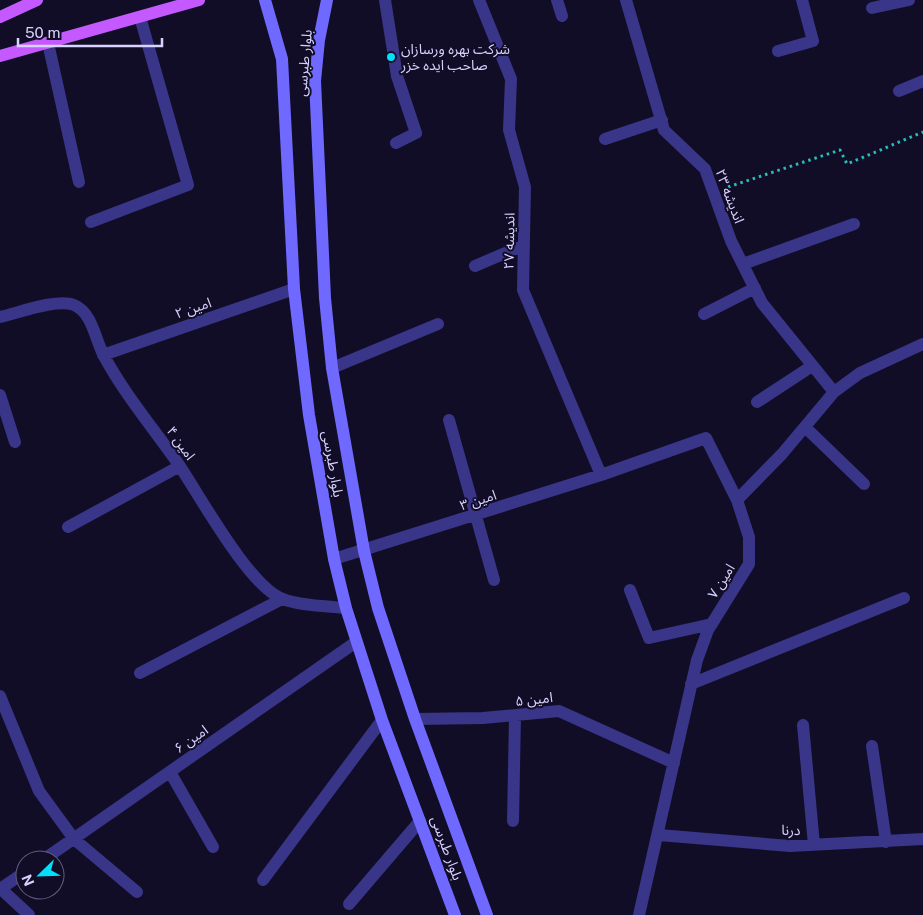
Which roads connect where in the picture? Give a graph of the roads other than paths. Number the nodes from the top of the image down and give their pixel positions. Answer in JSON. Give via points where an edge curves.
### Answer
{"nodes":[{"id":1,"x":37,"y":0,"type":"edge"},
{"id":2,"x":199,"y":0,"type":"edge"},
{"id":3,"x":265,"y":0,"type":"edge"},
{"id":4,"x":327,"y":0,"type":"edge"},
{"id":5,"x":385,"y":0,"type":"edge"},
{"id":6,"x":479,"y":0,"type":"edge"},
{"id":7,"x":557,"y":0,"type":"edge"},
{"id":8,"x":626,"y":0,"type":"edge"},
{"id":9,"x":802,"y":0,"type":"edge"},
{"id":10,"x":908,"y":0,"type":"edge"},
{"id":11,"x":872,"y":8,"type":"dead end"},
{"id":12,"x":140,"y":16,"type":"junction"},
{"id":13,"x":562,"y":16,"type":"dead end"},
{"id":14,"x":0,"y":17,"type":"edge"},
{"id":15,"x":48,"y":43,"type":"junction"},
{"id":16,"x":778,"y":51,"type":"dead end"},
{"id":17,"x":0,"y":56,"type":"edge"},
{"id":18,"x":923,"y":81,"type":"edge"},
{"id":19,"x":899,"y":91,"type":"dead end"},
{"id":20,"x":662,"y":120,"type":"junction"},
{"id":21,"x":605,"y":139,"type":"dead end"},
{"id":22,"x":396,"y":143,"type":"dead end"},
{"id":23,"x":79,"y":182,"type":"dead end"},
{"id":24,"x":91,"y":222,"type":"dead end"},
{"id":25,"x":854,"y":224,"type":"dead end"},
{"id":26,"x":524,"y":245,"type":"junction"},
{"id":27,"x":743,"y":264,"type":"junction"},
{"id":28,"x":475,"y":266,"type":"dead end"},
{"id":29,"x":755,"y":288,"type":"junction"},
{"id":30,"x":294,"y":289,"type":"junction"},
{"id":31,"x":704,"y":314,"type":"dead end"},
{"id":32,"x":0,"y":317,"type":"edge"},
{"id":33,"x":438,"y":324,"type":"dead end"},
{"id":34,"x":923,"y":344,"type":"edge"},
{"id":35,"x":103,"y":355,"type":"junction"},
{"id":36,"x":812,"y":366,"type":"junction"},
{"id":37,"x":332,"y":368,"type":"junction"},
{"id":38,"x":834,"y":392,"type":"junction"},
{"id":39,"x":0,"y":396,"type":"edge"},
{"id":40,"x":757,"y":402,"type":"dead end"},
{"id":41,"x":449,"y":420,"type":"dead end"},
{"id":42,"x":805,"y":427,"type":"junction"},
{"id":43,"x":15,"y":442,"type":"dead end"},
{"id":44,"x":180,"y":466,"type":"junction"},
{"id":45,"x":601,"y":475,"type":"junction"},
{"id":46,"x":864,"y":484,"type":"dead end"},
{"id":47,"x":737,"y":500,"type":"junction"},
{"id":48,"x":475,"y":517,"type":"junction"},
{"id":49,"x":68,"y":528,"type":"dead end"},
{"id":50,"x":364,"y":551,"type":"junction"},
{"id":51,"x":334,"y":559,"type":"junction"},
{"id":52,"x":494,"y":580,"type":"dead end"},
{"id":53,"x":630,"y":590,"type":"dead end"},
{"id":54,"x":904,"y":598,"type":"dead end"},
{"id":55,"x":282,"y":599,"type":"junction"},
{"id":56,"x":346,"y":608,"type":"junction"},
{"id":57,"x":712,"y":624,"type":"junction"},
{"id":58,"x":356,"y":642,"type":"junction"},
{"id":59,"x":140,"y":673,"type":"dead end"},
{"id":60,"x":692,"y":684,"type":"junction"},
{"id":61,"x":0,"y":696,"type":"edge"},
{"id":62,"x":515,"y":716,"type":"junction"},
{"id":63,"x":415,"y":719,"type":"junction"},
{"id":64,"x":382,"y":720,"type":"junction"},
{"id":65,"x":803,"y":725,"type":"dead end"},
{"id":66,"x":872,"y":746,"type":"dead end"},
{"id":67,"x":674,"y":763,"type":"junction"},
{"id":68,"x":170,"y":772,"type":"junction"},
{"id":69,"x":420,"y":821,"type":"junction"},
{"id":70,"x":513,"y":821,"type":"dead end"},
{"id":71,"x":659,"y":836,"type":"junction"},
{"id":72,"x":74,"y":839,"type":"junction"},
{"id":73,"x":923,"y":840,"type":"edge"},
{"id":74,"x":886,"y":842,"type":"junction"},
{"id":75,"x":814,"y":845,"type":"junction"},
{"id":76,"x":213,"y":847,"type":"dead end"},
{"id":77,"x":58,"y":850,"type":"edge"},
{"id":78,"x":15,"y":879,"type":"edge"},
{"id":79,"x":263,"y":880,"type":"dead end"},
{"id":80,"x":0,"y":889,"type":"edge"},
{"id":81,"x":137,"y":892,"type":"dead end"},
{"id":82,"x":349,"y":904,"type":"dead end"},
{"id":83,"x":29,"y":915,"type":"edge"},
{"id":84,"x":455,"y":915,"type":"edge"},
{"id":85,"x":487,"y":915,"type":"edge"},
{"id":86,"x":639,"y":915,"type":"edge"}],
"edges":[{"from":1,"to":14,"type":"main road"},
{"from":2,"to":12,"type":"main road"},
{"from":3,"to":30,"type":"main road","name":"بلوار طبرسی","via":[[282,59]]},
{"from":4,"to":37,"type":"main road","name":"بلوار طبرسی","via":[[315,81],[325,298]]},
{"from":5,"to":22,"type":"street","via":[[397,76],[416,133]]},
{"from":6,"to":26,"type":"street","name":"اندیشه ۲۷","via":[[511,79],[509,130],[525,187]]},
{"from":7,"to":13,"type":"street"},
{"from":8,"to":20,"type":"street","name":"اندیشه ۲۳"},
{"from":9,"to":16,"type":"street","via":[[813,41]]},
{"from":10,"to":11,"type":"street"},
{"from":12,"to":15,"type":"main road"},
{"from":12,"to":24,"type":"street","via":[[188,185]]},
{"from":15,"to":17,"type":"main road"},
{"from":15,"to":23,"type":"street"},
{"from":18,"to":19,"type":"street"},
{"from":20,"to":21,"type":"street"},
{"from":20,"to":27,"type":"street","name":"اندیشه ۲۳","via":[[664,130],[704,169],[731,242]]},
{"from":25,"to":27,"type":"street"},
{"from":26,"to":28,"type":"street"},
{"from":26,"to":45,"type":"street","name":"اندیشه ۲۷","via":[[522,290]]},
{"from":27,"to":29,"type":"street","name":"اندیشه ۲۳"},
{"from":29,"to":31,"type":"street"},
{"from":29,"to":36,"type":"street","name":"اندیشه ۲۳","via":[[762,303]]},
{"from":30,"to":35,"type":"street","name":"امین ۲"},
{"from":30,"to":51,"type":"main road","name":"بلوار طبرسی","via":[[309,415]]},
{"from":32,"to":35,"type":"street","name":"امین ۴","via":[[51,305],[67,303],[76,306],[90,321]]},
{"from":33,"to":37,"type":"street"},
{"from":34,"to":38,"type":"street","via":[[860,373]]},
{"from":35,"to":44,"type":"street","name":"امین ۴"},
{"from":36,"to":38,"type":"street","name":"اندیشه ۲۳"},
{"from":36,"to":40,"type":"street"},
{"from":37,"to":50,"type":"main road","name":"بلوار طبرسی"},
{"from":38,"to":42,"type":"street"},
{"from":39,"to":43,"type":"street"},
{"from":41,"to":48,"type":"street"},
{"from":42,"to":46,"type":"street"},
{"from":42,"to":47,"type":"street"},
{"from":44,"to":49,"type":"street"},
{"from":44,"to":55,"type":"street","name":"امین ۴","via":[[234,550],[259,582]]},
{"from":45,"to":47,"type":"street","name":"امین ۳","via":[[706,438]]},
{"from":45,"to":48,"type":"street","name":"امین ۳"},
{"from":47,"to":57,"type":"street","name":"امین ۷","via":[[749,537],[749,564]]},
{"from":48,"to":50,"type":"street","name":"امین ۳"},
{"from":48,"to":52,"type":"street"},
{"from":50,"to":51,"type":"street","name":"امین ۳"},
{"from":50,"to":63,"type":"main road","name":"بلوار طبرسی","via":[[378,608]]},
{"from":51,"to":56,"type":"main road","name":"بلوار طبرسی"},
{"from":53,"to":57,"type":"street","via":[[650,638]]},
{"from":54,"to":60,"type":"street"},
{"from":55,"to":56,"type":"street","name":"امین ۴"},
{"from":55,"to":59,"type":"street"},
{"from":56,"to":58,"type":"main road","name":"بلوار طبرسی"},
{"from":57,"to":60,"type":"street","name":"امین ۷","via":[[697,660]]},
{"from":58,"to":64,"type":"main road","name":"بلوار طبرسی"},
{"from":58,"to":68,"type":"street","name":"امین ۶"},
{"from":60,"to":67,"type":"street","name":"امین ۷"},
{"from":61,"to":72,"type":"street","via":[[38,791]]},
{"from":62,"to":63,"type":"street","name":"امین ۵"},
{"from":62,"to":67,"type":"street","name":"امین ۵","via":[[559,710]]},
{"from":62,"to":70,"type":"street"},
{"from":63,"to":85,"type":"main road","name":"بلوار طبرسی"},
{"from":64,"to":69,"type":"main road","name":"بلوار طبرسی"},
{"from":64,"to":79,"type":"street"},
{"from":65,"to":75,"type":"street"},
{"from":66,"to":74,"type":"street"},
{"from":67,"to":71,"type":"street","name":"امین ۷"},
{"from":68,"to":72,"type":"street","name":"امین ۶"},
{"from":68,"to":76,"type":"street"},
{"from":69,"to":82,"type":"street"},
{"from":69,"to":84,"type":"main road","name":"بلوار طبرسی"},
{"from":71,"to":75,"type":"street","name":"درنا"},
{"from":71,"to":86,"type":"street","name":"امین ۷"},
{"from":72,"to":77,"type":"street","name":"امین ۶"},
{"from":72,"to":81,"type":"street"},
{"from":73,"to":74,"type":"street","name":"درنا"},
{"from":74,"to":75,"type":"street","name":"درنا"},
{"from":78,"to":80,"type":"street"},
{"from":80,"to":83,"type":"street"}]}
